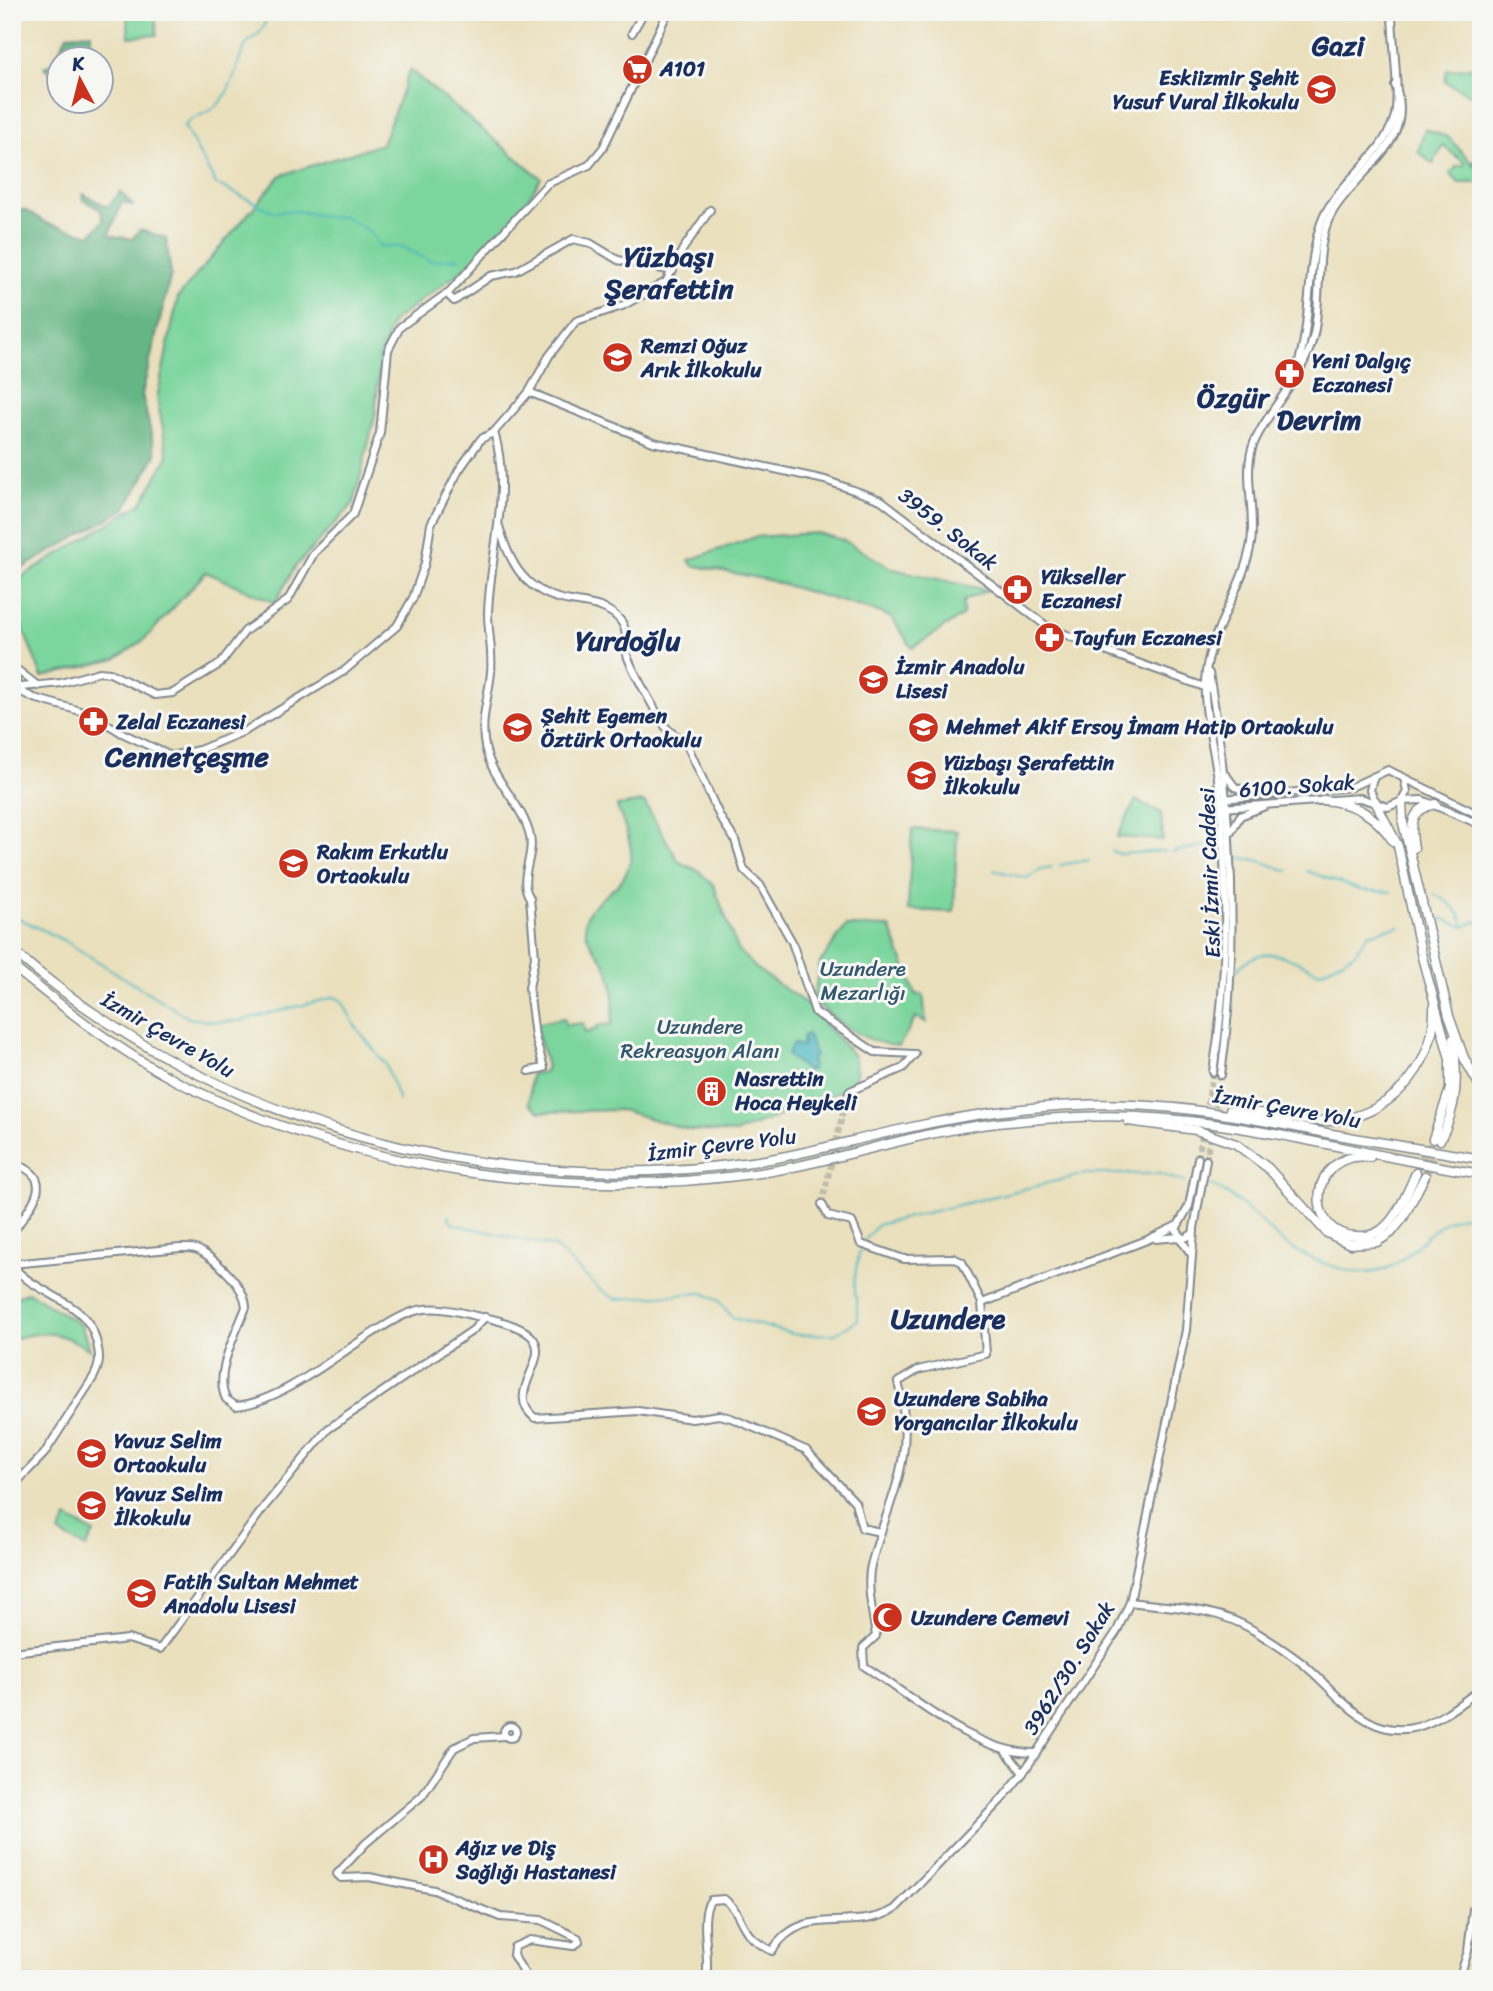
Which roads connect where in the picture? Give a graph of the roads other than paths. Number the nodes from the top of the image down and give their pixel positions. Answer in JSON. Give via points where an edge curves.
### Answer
{"nodes":[{"id":1,"x":644,"y":12,"type":"edge"},
{"id":2,"x":668,"y":12,"type":"edge"},
{"id":3,"x":1392,"y":12,"type":"edge"},
{"id":4,"x":632,"y":33,"type":"dead end"},
{"id":5,"x":710,"y":210,"type":"dead end"},
{"id":6,"x":673,"y":271,"type":"junction"},
{"id":7,"x":447,"y":293,"type":"junction"},
{"id":8,"x":529,"y":392,"type":"junction"},
{"id":9,"x":494,"y":432,"type":"junction"},
{"id":10,"x":499,"y":526,"type":"junction"},
{"id":11,"x":12,"y":667,"type":"edge"},
{"id":12,"x":34,"y":686,"type":"junction"},
{"id":13,"x":1208,"y":688,"type":"junction"},
{"id":14,"x":14,"y":689,"type":"edge"},
{"id":15,"x":1223,"y":767,"type":"junction"},
{"id":16,"x":1373,"y":778,"type":"junction"},
{"id":17,"x":1404,"y":778,"type":"junction"},
{"id":18,"x":1258,"y":796,"type":"junction"},
{"id":19,"x":1223,"y":799,"type":"junction"},
{"id":20,"x":1324,"y":800,"type":"junction"},
{"id":21,"x":1402,"y":801,"type":"junction"},
{"id":22,"x":1375,"y":802,"type":"junction"},
{"id":23,"x":1435,"y":804,"type":"junction"},
{"id":24,"x":1265,"y":806,"type":"junction"},
{"id":25,"x":1224,"y":808,"type":"junction"},
{"id":26,"x":1481,"y":816,"type":"edge"},
{"id":27,"x":1481,"y":825,"type":"edge"},
{"id":28,"x":1230,"y":834,"type":"junction"},
{"id":29,"x":1400,"y":856,"type":"junction"},
{"id":30,"x":1412,"y":862,"type":"junction"},
{"id":31,"x":12,"y":950,"type":"edge"},
{"id":32,"x":12,"y":967,"type":"edge"},
{"id":33,"x":1429,"y":978,"type":"junction"},
{"id":34,"x":1449,"y":1016,"type":"junction"},
{"id":35,"x":529,"y":1071,"type":"dead end"},
{"id":36,"x":1213,"y":1072,"type":"tunnel mouth"},
{"id":37,"x":1222,"y":1075,"type":"tunnel mouth"},
{"id":38,"x":1481,"y":1088,"type":"edge"},
{"id":39,"x":844,"y":1107,"type":"tunnel mouth"},
{"id":40,"x":1194,"y":1109,"type":"junction"},
{"id":41,"x":1119,"y":1117,"type":"junction"},
{"id":42,"x":1198,"y":1158,"type":"tunnel mouth"},
{"id":43,"x":1481,"y":1159,"type":"edge"},
{"id":44,"x":1206,"y":1160,"type":"tunnel mouth"},
{"id":45,"x":12,"y":1163,"type":"edge"},
{"id":46,"x":1430,"y":1166,"type":"junction"},
{"id":47,"x":1481,"y":1174,"type":"edge"},
{"id":48,"x":822,"y":1204,"type":"dead end"},
{"id":49,"x":1178,"y":1224,"type":"junction"},
{"id":50,"x":1194,"y":1231,"type":"junction"},
{"id":51,"x":12,"y":1234,"type":"edge"},
{"id":52,"x":1180,"y":1237,"type":"junction"},
{"id":53,"x":1147,"y":1240,"type":"junction"},
{"id":54,"x":1193,"y":1258,"type":"junction"},
{"id":55,"x":12,"y":1264,"type":"edge"},
{"id":56,"x":982,"y":1303,"type":"junction"},
{"id":57,"x":485,"y":1317,"type":"junction"},
{"id":58,"x":12,"y":1487,"type":"edge"},
{"id":59,"x":880,"y":1532,"type":"junction"},
{"id":60,"x":1130,"y":1602,"type":"junction"},
{"id":61,"x":12,"y":1652,"type":"edge"},
{"id":62,"x":1481,"y":1689,"type":"edge"},
{"id":63,"x":504,"y":1734,"type":"dead end"},
{"id":64,"x":1004,"y":1749,"type":"junction"},
{"id":65,"x":1037,"y":1753,"type":"junction"},
{"id":66,"x":1023,"y":1773,"type":"junction"},
{"id":67,"x":1481,"y":1900,"type":"edge"},
{"id":68,"x":528,"y":1979,"type":"edge"},
{"id":69,"x":706,"y":1979,"type":"edge"},
{"id":70,"x":1459,"y":1979,"type":"edge"}],
"edges":[{"from":1,"to":4,"type":"street"},
{"from":2,"to":7,"type":"street","via":[[603,148],[589,165],[547,184]]},
{"from":3,"to":13,"type":"street","name":"Eski İzmir Caddesi","via":[[1395,117],[1387,134],[1326,209],[1319,229],[1305,339],[1294,380],[1253,445],[1249,469],[1254,510],[1251,542],[1211,649]]},
{"from":5,"to":6,"type":"street"},
{"from":6,"to":7,"type":"street","via":[[618,260],[590,243],[573,239],[516,271],[491,276],[454,301]]},
{"from":6,"to":8,"type":"street","via":[[656,289],[576,321]]},
{"from":7,"to":12,"type":"street","via":[[415,314],[392,338],[380,433],[359,501],[353,514],[314,553],[289,600],[245,631],[220,664],[173,693],[156,695],[99,672]]},
{"from":8,"to":9,"type":"street"},
{"from":8,"to":13,"type":"street","name":"3959. Sokak","via":[[643,439],[825,480],[881,500],[1045,625],[1094,648]]},
{"from":9,"to":10,"type":"street","via":[[500,473]]},
{"from":9,"to":14,"type":"street","via":[[481,439],[436,513],[413,598],[397,626],[344,671],[270,718],[220,742],[171,756],[91,714]]},
{"from":10,"to":35,"type":"street","via":[[488,615],[491,672],[483,716],[484,743],[493,771],[530,835],[532,850],[525,880],[536,957],[529,988],[544,1068]]},
{"from":10,"to":39,"type":"street","via":[[509,560],[529,584],[556,598],[587,602],[619,619],[632,667],[664,725],[688,747],[735,840],[744,870],[760,884],[792,942],[815,1012],[875,1052],[915,1054],[904,1068],[850,1091]]},
{"from":11,"to":12,"type":"street"},
{"from":11,"to":14,"type":"street"},
{"from":12,"to":14,"type":"street"},
{"from":13,"to":15,"type":"street","name":"Eski İzmir Caddesi"},
{"from":13,"to":19,"type":"street","name":"Eski İzmir Caddesi"},
{"from":15,"to":18,"type":"street","via":[[1235,788]]},
{"from":15,"to":19,"type":"street","name":"Eski İzmir Caddesi"},
{"from":16,"to":17,"type":"street","name":"6100. Sokak","via":[[1388,769]]},
{"from":16,"to":18,"type":"street","name":"6100. Sokak","via":[[1351,788]]},
{"from":16,"to":22,"type":"street","name":"6100. Sokak","via":[[1370,790]]},
{"from":17,"to":21,"type":"street","via":[[1407,792]]},
{"from":17,"to":26,"type":"street","name":"6100. Sokak"},
{"from":18,"to":19,"type":"street","name":"6100. Sokak"},
{"from":19,"to":25,"type":"street","name":"Eski İzmir Caddesi"},
{"from":20,"to":22,"type":"street","name":"6100. Sokak","via":[[1360,797]]},
{"from":20,"to":24,"type":"street","name":"6100. Sokak"},
{"from":20,"to":29,"type":"highway","via":[[1343,802],[1368,814],[1385,829]]},
{"from":21,"to":22,"type":"street","name":"6100. Sokak","via":[[1388,807]]},
{"from":21,"to":23,"type":"street","name":"6100. Sokak"},
{"from":21,"to":30,"type":"highway"},
{"from":22,"to":29,"type":"highway","via":[[1393,832]]},
{"from":23,"to":27,"type":"street","name":"6100. Sokak"},
{"from":23,"to":30,"type":"highway","via":[[1421,809],[1412,822]]},
{"from":24,"to":25,"type":"street","name":"6100. Sokak"},
{"from":24,"to":28,"type":"street","via":[[1240,816]]},
{"from":25,"to":28,"type":"street","name":"Eski İzmir Caddesi"},
{"from":25,"to":36,"type":"street","name":"Eski İzmir Caddesi","via":[[1223,959]]},
{"from":28,"to":37,"type":"street","name":"Eski İzmir Caddesi","via":[[1231,959]]},
{"from":29,"to":33,"type":"highway"},
{"from":30,"to":34,"type":"highway"},
{"from":31,"to":40,"type":"highway","name":"İzmir Çevre Yolu","via":[[86,1009],[180,1067],[240,1095],[346,1135],[499,1166],[595,1173],[703,1168],[787,1156],[983,1114],[1078,1105]]},
{"from":32,"to":41,"type":"highway","name":"İzmir Çevre Yolu","via":[[91,1029],[172,1079],[228,1105],[318,1140],[510,1178],[618,1185],[678,1183],[765,1172],[940,1132],[1073,1117]]},
{"from":33,"to":34,"type":"highway","via":[[1451,1073],[1437,1140],[1453,1111],[1458,1081]]},
{"from":33,"to":40,"type":"highway","via":[[1434,1023],[1427,1049],[1410,1080],[1374,1110],[1324,1122]]},
{"from":34,"to":38,"type":"highway"},
{"from":40,"to":43,"type":"highway","name":"İzmir Çevre Yolu"},
{"from":41,"to":46,"type":"highway","name":"İzmir Çevre Yolu","via":[[1219,1124]]},
{"from":41,"to":46,"type":"highway","via":[[1196,1129],[1236,1144],[1268,1168],[1327,1233],[1350,1244],[1377,1242],[1391,1233],[1403,1218],[1420,1175],[1393,1218],[1374,1234],[1343,1234],[1324,1216],[1319,1200],[1328,1170],[1341,1161],[1363,1156]]},
{"from":42,"to":49,"type":"street","via":[[1189,1206]]},
{"from":44,"to":50,"type":"street","name":"3962/30. Sokak"},
{"from":45,"to":51,"type":"street","via":[[32,1169],[39,1188]]},
{"from":46,"to":47,"type":"highway","name":"İzmir Çevre Yolu"},
{"from":48,"to":56,"type":"street","via":[[828,1216],[852,1222],[861,1244],[904,1259],[945,1257],[962,1262]]},
{"from":49,"to":50,"type":"street","via":[[1189,1222]]},
{"from":49,"to":52,"type":"street"},
{"from":49,"to":53,"type":"street"},
{"from":50,"to":52,"type":"street","via":[[1190,1238]]},
{"from":50,"to":54,"type":"street","name":"3962/30. Sokak"},
{"from":52,"to":53,"type":"street"},
{"from":52,"to":54,"type":"street"},
{"from":53,"to":56,"type":"street"},
{"from":54,"to":60,"type":"street","name":"3962/30. Sokak","via":[[1186,1330]]},
{"from":55,"to":57,"type":"street","via":[[180,1248],[202,1252],[242,1289],[245,1298],[222,1382],[226,1399],[236,1405],[286,1388],[405,1314],[438,1308]]},
{"from":55,"to":58,"type":"street","via":[[23,1279],[88,1319],[100,1354],[100,1366],[44,1454]]},
{"from":56,"to":59,"type":"street","via":[[986,1354],[918,1370],[898,1382],[907,1429],[901,1479]]},
{"from":57,"to":59,"type":"street","via":[[529,1334],[535,1342],[537,1356],[523,1399],[536,1418],[638,1411],[692,1419],[731,1418],[806,1450],[855,1502],[862,1528]]},
{"from":57,"to":61,"type":"street","via":[[473,1330],[328,1429],[160,1648],[128,1639]]},
{"from":59,"to":64,"type":"street","via":[[870,1567],[876,1636],[862,1651],[864,1667],[922,1709]]},
{"from":60,"to":62,"type":"street","via":[[1226,1616],[1308,1668],[1372,1724],[1394,1730],[1437,1719]]},
{"from":60,"to":65,"type":"street","name":"3962/30. Sokak","via":[[1117,1631]]},
{"from":63,"to":68,"type":"street","via":[[474,1738],[454,1748],[422,1796],[337,1874],[435,1890],[500,1917],[541,1920],[579,1938],[573,1946],[530,1940],[514,1947],[513,1955]]},
{"from":64,"to":65,"type":"street"},
{"from":64,"to":66,"type":"street"},
{"from":65,"to":66,"type":"street","name":"3962/30. Sokak"},
{"from":66,"to":69,"type":"street","name":"3962/30. Sokak","via":[[895,1909],[868,1919],[803,1923],[783,1935],[772,1951],[744,1931],[730,1903],[710,1900]]},
{"from":67,"to":70,"type":"street","via":[[1473,1909]]}]}
